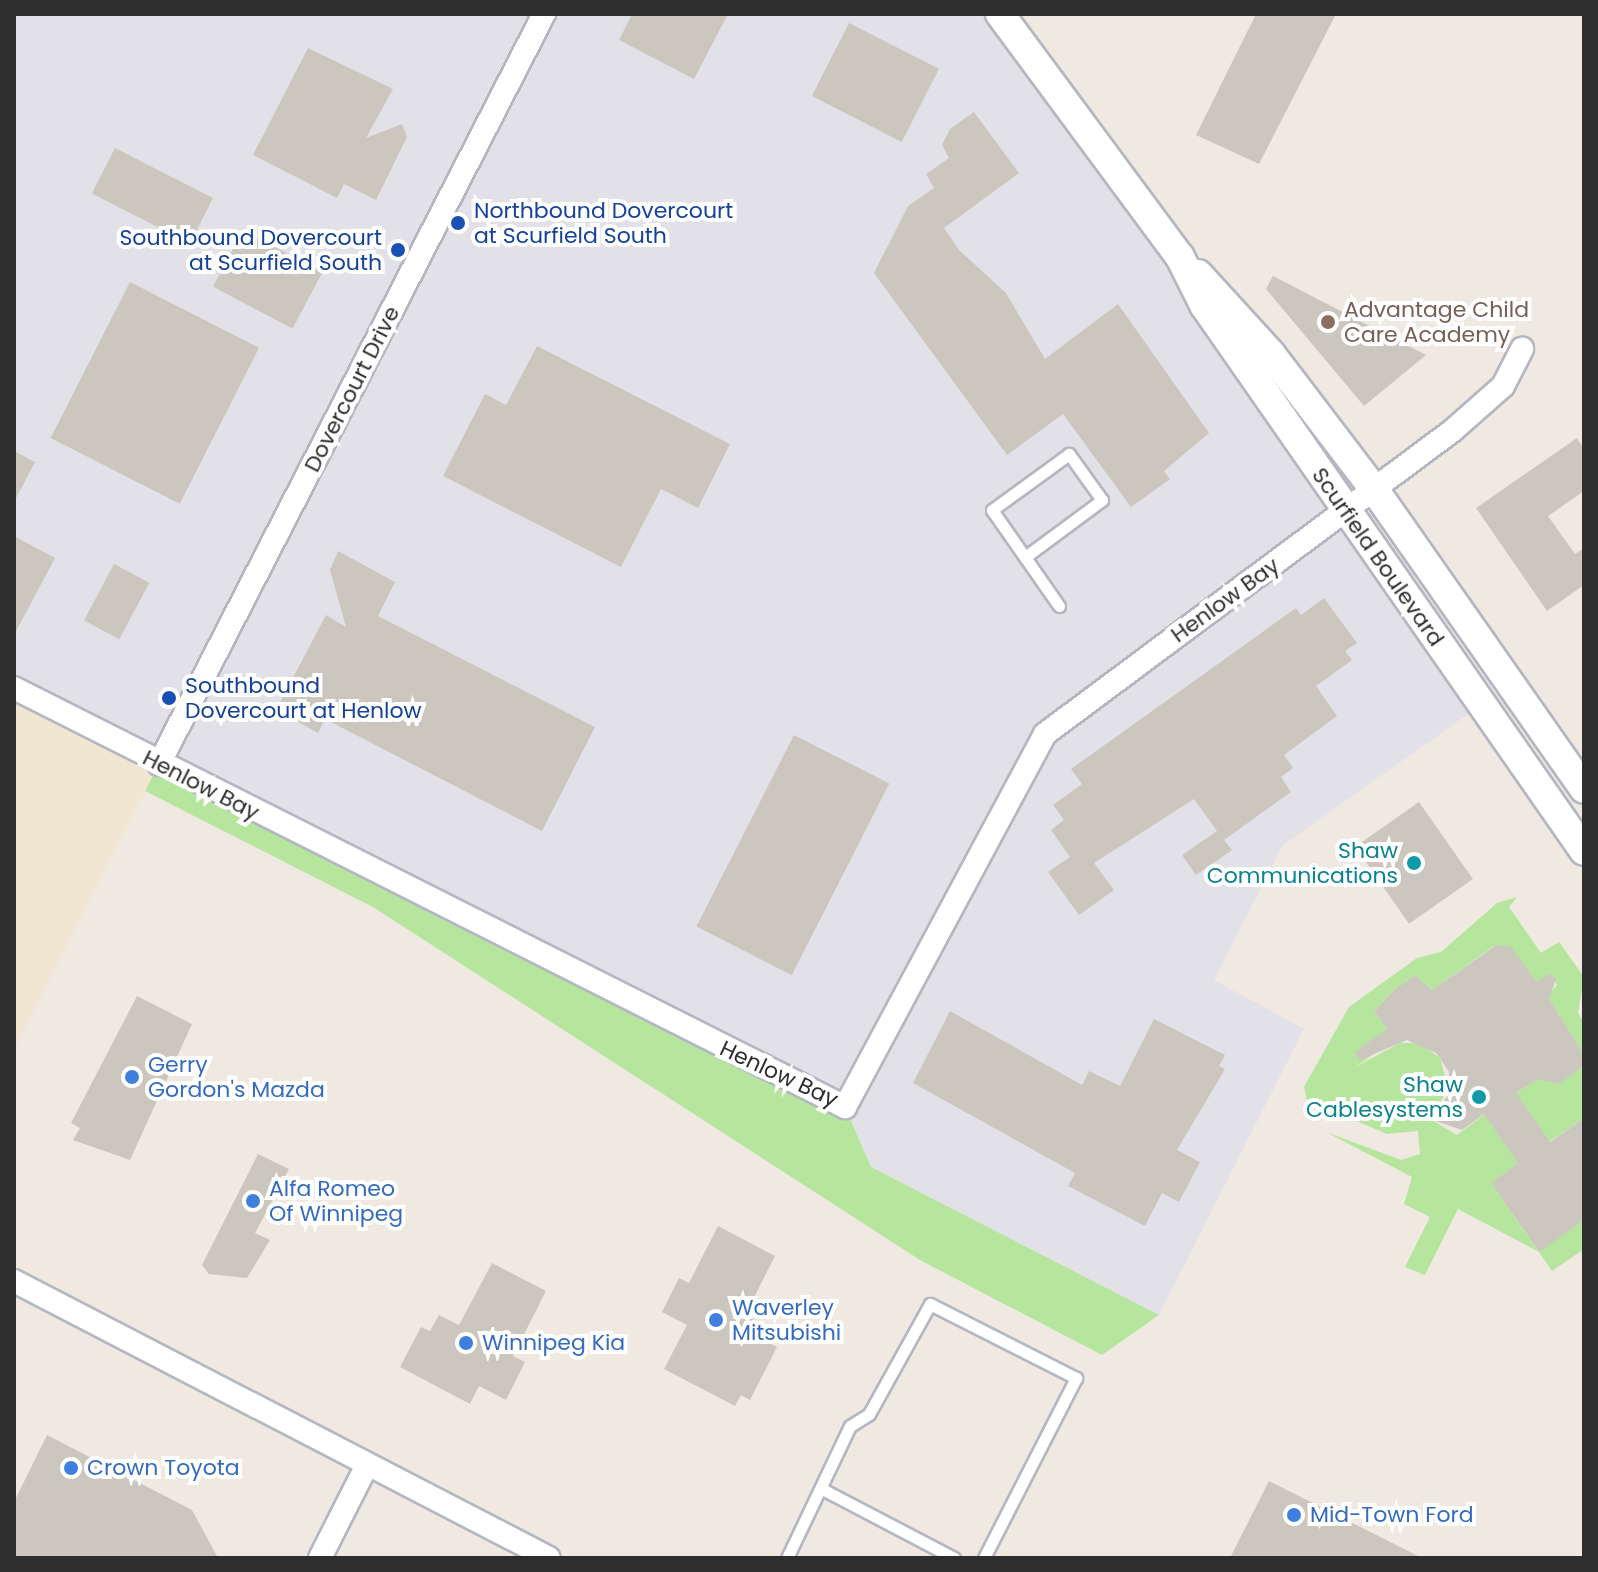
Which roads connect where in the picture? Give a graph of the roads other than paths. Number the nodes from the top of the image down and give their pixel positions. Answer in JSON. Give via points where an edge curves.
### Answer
{"nodes":[{"id":1,"x":544,"y":14,"type":"edge"},
{"id":2,"x":1000,"y":14,"type":"edge"},
{"id":3,"x":1180,"y":257,"type":"junction"},
{"id":4,"x":1522,"y":349,"type":"dead end"},
{"id":5,"x":1374,"y":489,"type":"junction"},
{"id":6,"x":1345,"y":510,"type":"junction"},
{"id":7,"x":1025,"y":557,"type":"junction"},
{"id":8,"x":1059,"y":606,"type":"dead end"},
{"id":9,"x":14,"y":688,"type":"edge"},
{"id":10,"x":159,"y":764,"type":"junction"},
{"id":11,"x":1584,"y":789,"type":"edge"},
{"id":12,"x":1584,"y":851,"type":"edge"},
{"id":13,"x":14,"y":1281,"type":"edge"},
{"id":14,"x":366,"y":1467,"type":"junction"},
{"id":15,"x":824,"y":1490,"type":"junction"},
{"id":16,"x":320,"y":1558,"type":"edge"},
{"id":17,"x":549,"y":1558,"type":"edge"},
{"id":18,"x":787,"y":1558,"type":"edge"},
{"id":19,"x":954,"y":1558,"type":"edge"},
{"id":20,"x":984,"y":1558,"type":"edge"}],
"edges":[{"from":1,"to":10,"type":"street","name":"Dovercourt Drive"},
{"from":2,"to":3,"type":"street","name":"Scurfield Boulevard"},
{"from":3,"to":5,"type":"street","name":"Scurfield Boulevard","via":[[1270,352]]},
{"from":3,"to":6,"type":"street","name":"Scurfield Boulevard","via":[[1204,305]]},
{"from":4,"to":5,"type":"street","name":"Henlow Bay","via":[[1483,405]]},
{"from":5,"to":6,"type":"street","name":"Henlow Bay"},
{"from":5,"to":11,"type":"street","name":"Scurfield Boulevard"},
{"from":6,"to":10,"type":"street","name":"Henlow Bay","via":[[1045,734],[845,1107]]},
{"from":6,"to":12,"type":"street","name":"Scurfield Boulevard"},
{"from":7,"to":7,"type":"lane","via":[[992,510],[1069,454],[1102,500]]},
{"from":7,"to":8,"type":"lane"},
{"from":9,"to":10,"type":"street","name":"Henlow Bay"},
{"from":13,"to":14,"type":"street"},
{"from":14,"to":16,"type":"street"},
{"from":14,"to":17,"type":"street"},
{"from":15,"to":18,"type":"lane"},
{"from":15,"to":19,"type":"lane"},
{"from":15,"to":20,"type":"lane","via":[[850,1426],[869,1414],[930,1304],[1076,1378]]}]}
